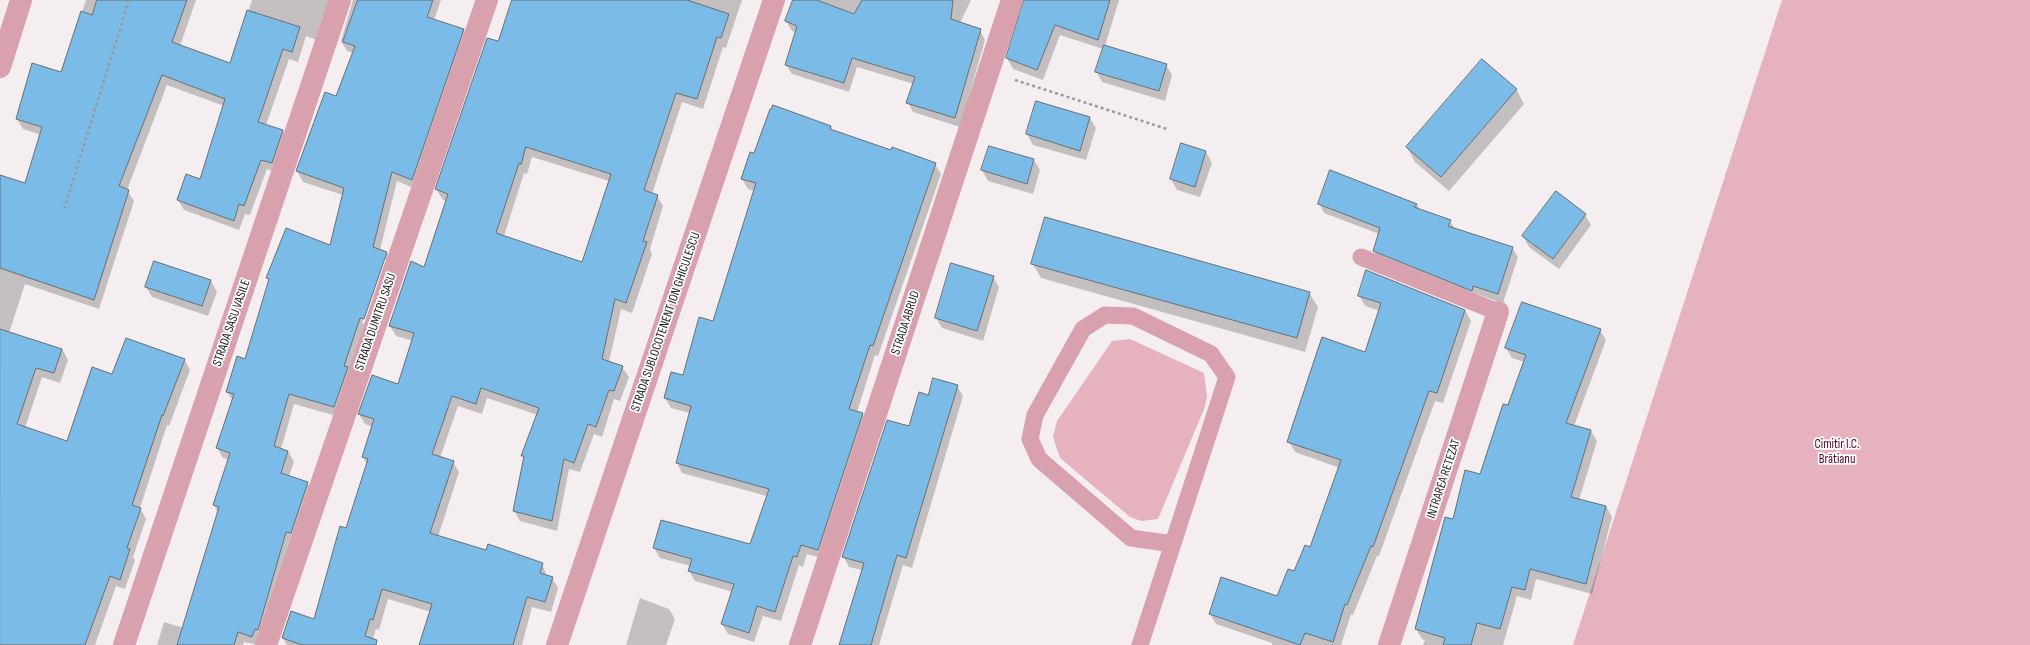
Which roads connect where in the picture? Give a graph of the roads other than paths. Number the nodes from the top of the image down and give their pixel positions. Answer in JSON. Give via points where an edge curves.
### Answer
{"nodes":[{"id":1,"x":21,"y":0,"type":"edge"},
{"id":2,"x":340,"y":0,"type":"edge"},
{"id":3,"x":487,"y":0,"type":"edge"},
{"id":4,"x":774,"y":0,"type":"edge"},
{"id":5,"x":1012,"y":0,"type":"edge"},
{"id":6,"x":5,"y":36,"type":"edge"},
{"id":7,"x":0,"y":67,"type":"edge"},
{"id":8,"x":1360,"y":257,"type":"dead end"},
{"id":9,"x":1498,"y":312,"type":"joint"},
{"id":10,"x":1173,"y":544,"type":"junction"},
{"id":11,"x":124,"y":645,"type":"edge"},
{"id":12,"x":266,"y":645,"type":"edge"},
{"id":13,"x":558,"y":645,"type":"edge"},
{"id":14,"x":800,"y":645,"type":"edge"},
{"id":15,"x":1140,"y":645,"type":"edge"},
{"id":16,"x":1390,"y":645,"type":"edge"}],
"edges":[{"from":1,"to":6,"type":"street"},
{"from":2,"to":11,"type":"street","name":"STRADA SASU VASILE"},
{"from":3,"to":12,"type":"street","name":"STRADA DUMITRU SASU"},
{"from":4,"to":13,"type":"street","name":"STRADA SUBLOCOTENENT ION GHICULESCU"},
{"from":5,"to":14,"type":"street","name":"STRADA ABRUD"},
{"from":6,"to":7,"type":"street"},
{"from":8,"to":9,"type":"lane"},
{"from":9,"to":16,"type":"street","name":"INTRAREA RETEZAT"},
{"from":10,"to":10,"type":"lane","via":[[1227,378],[1211,354],[1133,316],[1105,315],[1083,329],[1035,415],[1030,439],[1039,458],[1131,538]]},
{"from":10,"to":15,"type":"lane"}]}
